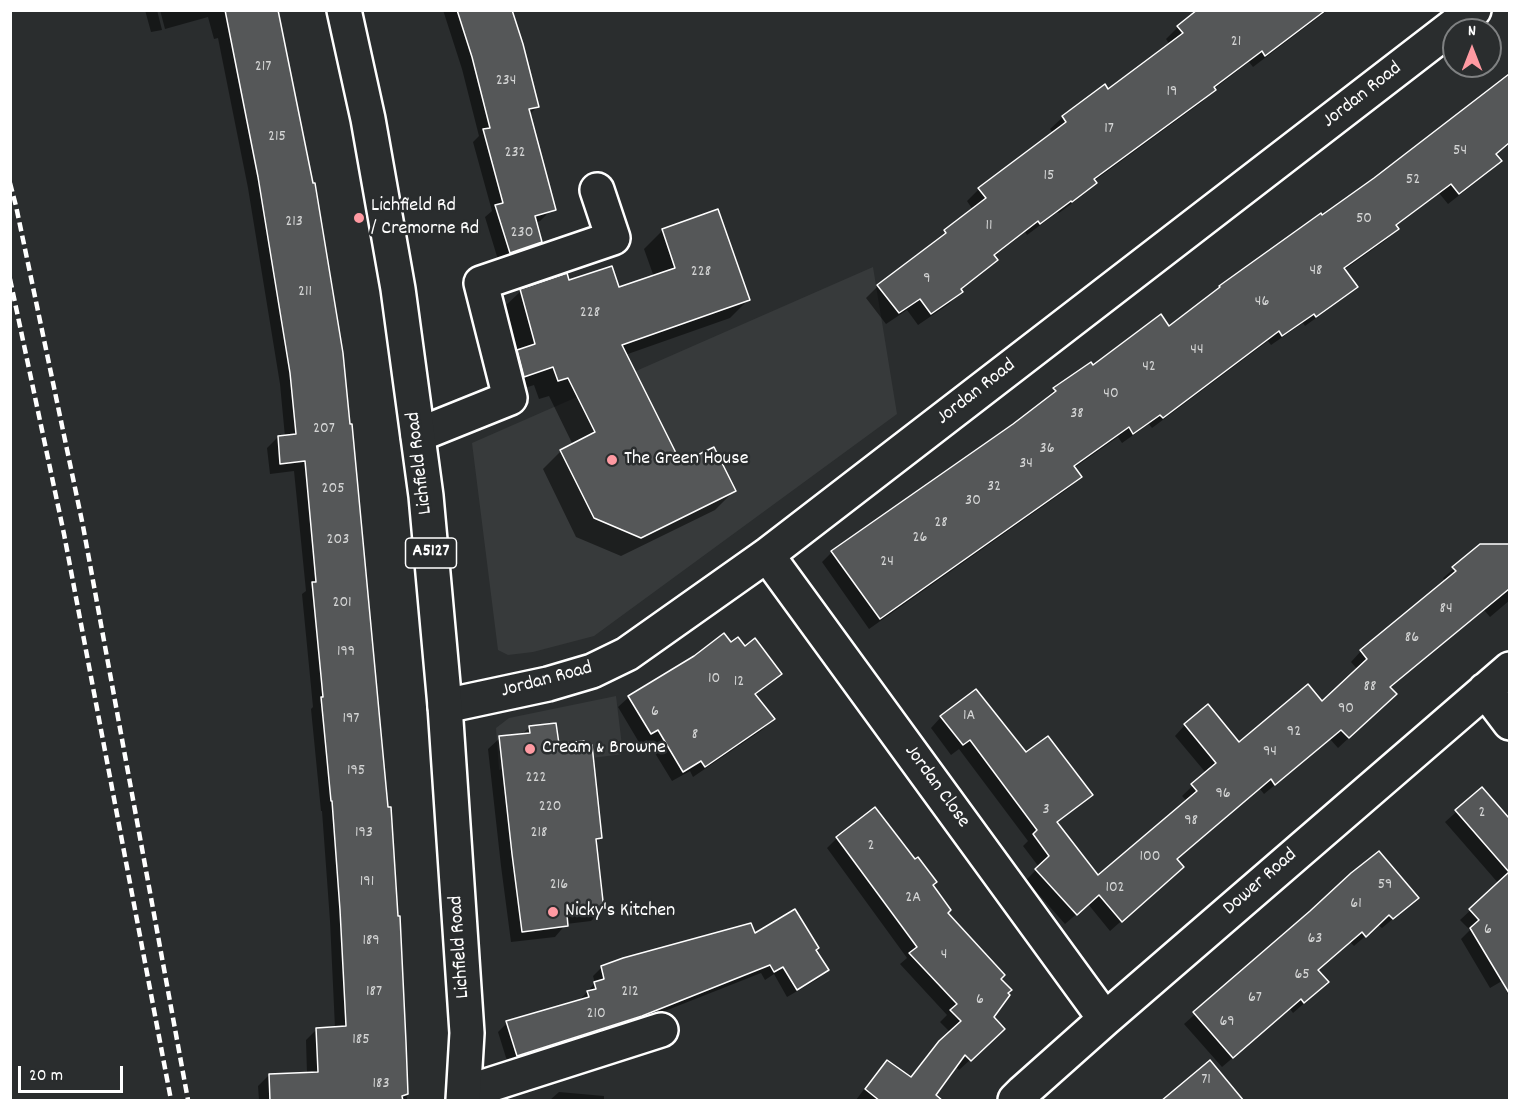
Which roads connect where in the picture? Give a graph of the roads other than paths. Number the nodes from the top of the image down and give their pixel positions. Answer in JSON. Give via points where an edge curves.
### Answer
{"nodes":[{"id":1,"x":345,"y":10,"type":"edge"},
{"id":2,"x":1474,"y":10,"type":"edge"},
{"id":3,"x":597,"y":190,"type":"dead end"},
{"id":4,"x":418,"y":435,"type":"junction"},
{"id":5,"x":767,"y":555,"type":"junction"},
{"id":6,"x":1509,"y":669,"type":"edge"},
{"id":7,"x":1485,"y":690,"type":"junction"},
{"id":8,"x":445,"y":706,"type":"junction"},
{"id":9,"x":1509,"y":723,"type":"edge"},
{"id":10,"x":1105,"y":1018,"type":"junction"},
{"id":11,"x":661,"y":1030,"type":"dead end"},
{"id":12,"x":463,"y":1097,"type":"edge"},
{"id":13,"x":1015,"y":1101,"type":"edge"}],
"edges":[{"from":1,"to":4,"type":"street","name":"Lichfield Road","number":"A5127","via":[[394,266]]},
{"from":2,"to":5,"type":"street","name":"Jordan Road"},
{"from":3,"to":4,"type":"street","via":[[613,238],[481,283],[510,398]]},
{"from":4,"to":8,"type":"street","name":"Lichfield Road","number":"A5127"},
{"from":5,"to":8,"type":"street","name":"Jordan Road","via":[[627,654],[592,672]]},
{"from":5,"to":10,"type":"street","name":"Jordan Close"},
{"from":6,"to":7,"type":"street","name":"Dower Road"},
{"from":7,"to":9,"type":"street"},
{"from":7,"to":10,"type":"street","name":"Dower Road"},
{"from":8,"to":12,"type":"street","name":"Lichfield Road","number":"A5127","via":[[467,1033]]},
{"from":10,"to":13,"type":"street","name":"Dower Road"},
{"from":11,"to":12,"type":"street"}]}
